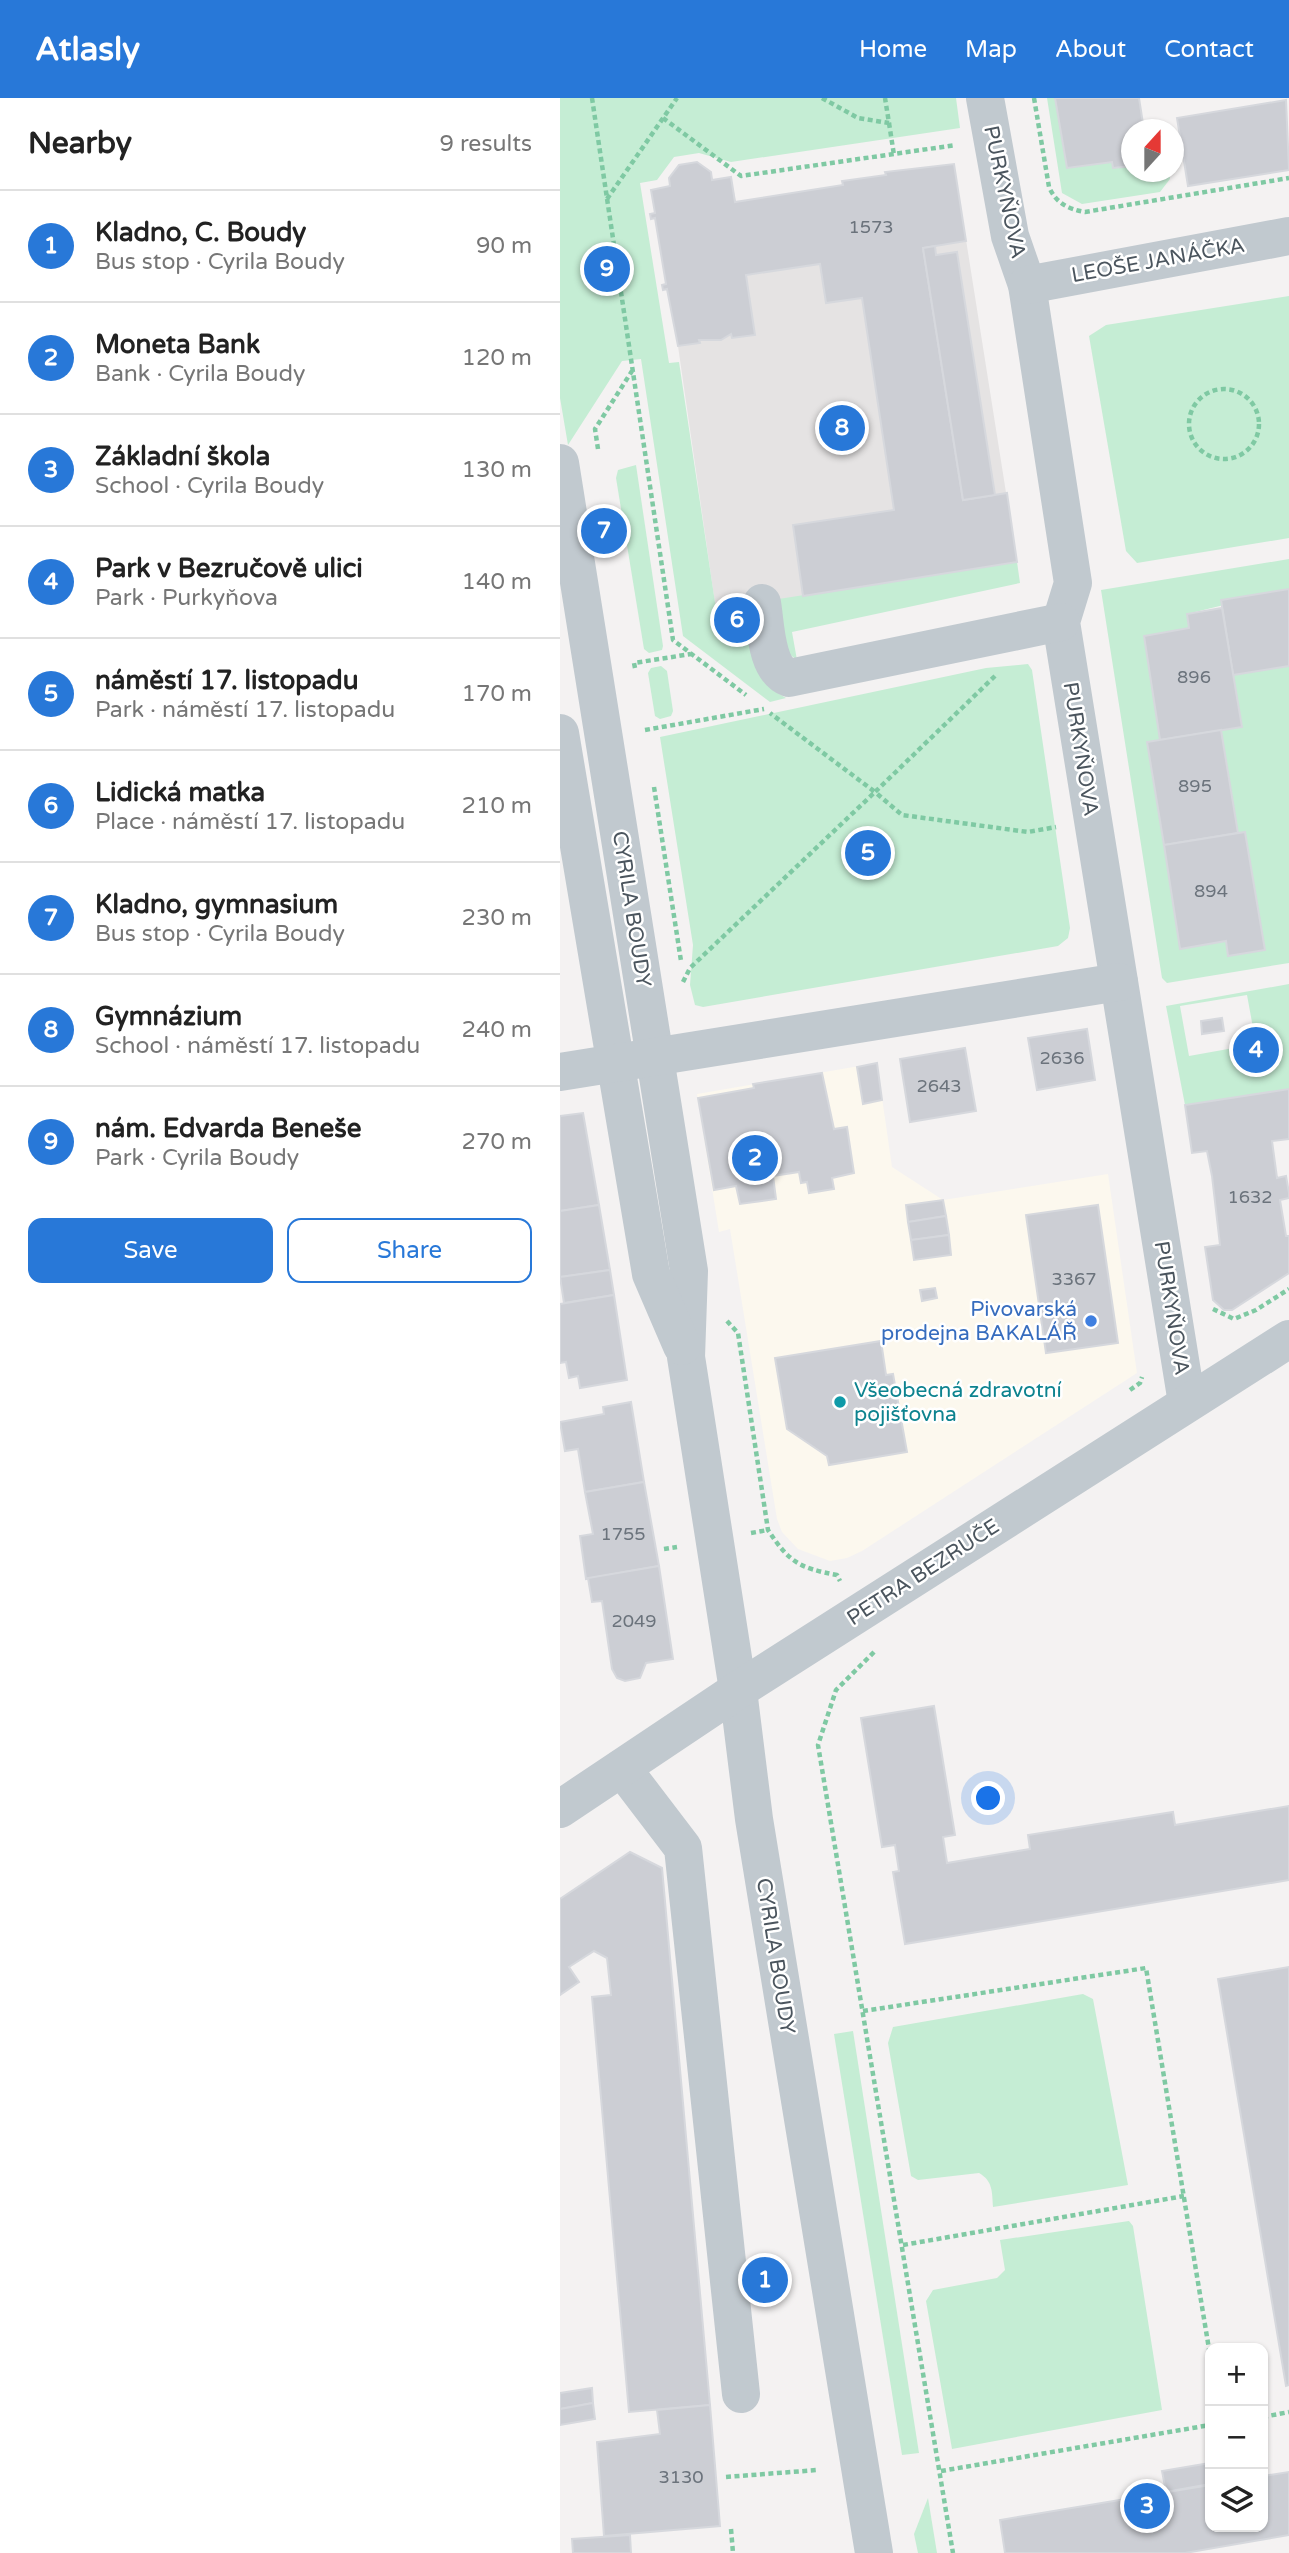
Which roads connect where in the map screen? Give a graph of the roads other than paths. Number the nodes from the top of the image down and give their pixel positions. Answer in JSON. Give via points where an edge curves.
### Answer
{"nodes":[{"id":1,"x":985,"y":98,"type":"edge"},
{"id":2,"x":1289,"y":236,"type":"edge"},
{"id":3,"x":1027,"y":285,"type":"junction"},
{"id":4,"x":560,"y":463,"type":"edge"},
{"id":5,"x":762,"y":603,"type":"dead end"},
{"id":6,"x":1061,"y":622,"type":"junction"},
{"id":7,"x":560,"y":733,"type":"edge"},
{"id":8,"x":1119,"y":982,"type":"junction"},
{"id":9,"x":635,"y":1061,"type":"junction"},
{"id":10,"x":560,"y":1072,"type":"edge"},
{"id":11,"x":1289,"y":1339,"type":"edge"},
{"id":12,"x":1187,"y":1403,"type":"junction"},
{"id":13,"x":738,"y":1690,"type":"junction"},
{"id":14,"x":622,"y":1768,"type":"junction"},
{"id":15,"x":560,"y":1810,"type":"edge"},
{"id":16,"x":741,"y":2395,"type":"dead end"},
{"id":17,"x":874,"y":2553,"type":"edge"}],
"edges":[{"from":1,"to":3,"type":"street","name":"PURKYŇOVA","via":[[1010,236]]},
{"from":2,"to":3,"type":"street","name":"LEOŠE JANÁČKA"},
{"from":3,"to":6,"type":"street","name":"PURKYŇOVA","via":[[1073,583]]},
{"from":4,"to":9,"type":"street","name":"CYRILA BOUDY"},
{"from":5,"to":6,"type":"street","via":[[774,664],[789,678]]},
{"from":6,"to":8,"type":"street","name":"PURKYŇOVA"},
{"from":7,"to":9,"type":"street","name":"CYRILA BOUDY"},
{"from":8,"to":9,"type":"street"},
{"from":8,"to":12,"type":"street","name":"PURKYŇOVA"},
{"from":9,"to":10,"type":"street"},
{"from":9,"to":13,"type":"street","name":"CYRILA BOUDY","via":[[651,1274],[687,1357]]},
{"from":11,"to":12,"type":"street","name":"PETRA BEZRUČE"},
{"from":12,"to":13,"type":"street","name":"PETRA BEZRUČE"},
{"from":13,"to":14,"type":"street","name":"PETRA BEZRUČE"},
{"from":13,"to":17,"type":"street","name":"CYRILA BOUDY","via":[[756,1832]]},
{"from":14,"to":15,"type":"street","name":"PETRA BEZRUČE"},
{"from":14,"to":16,"type":"street","via":[[683,1848]]}]}
